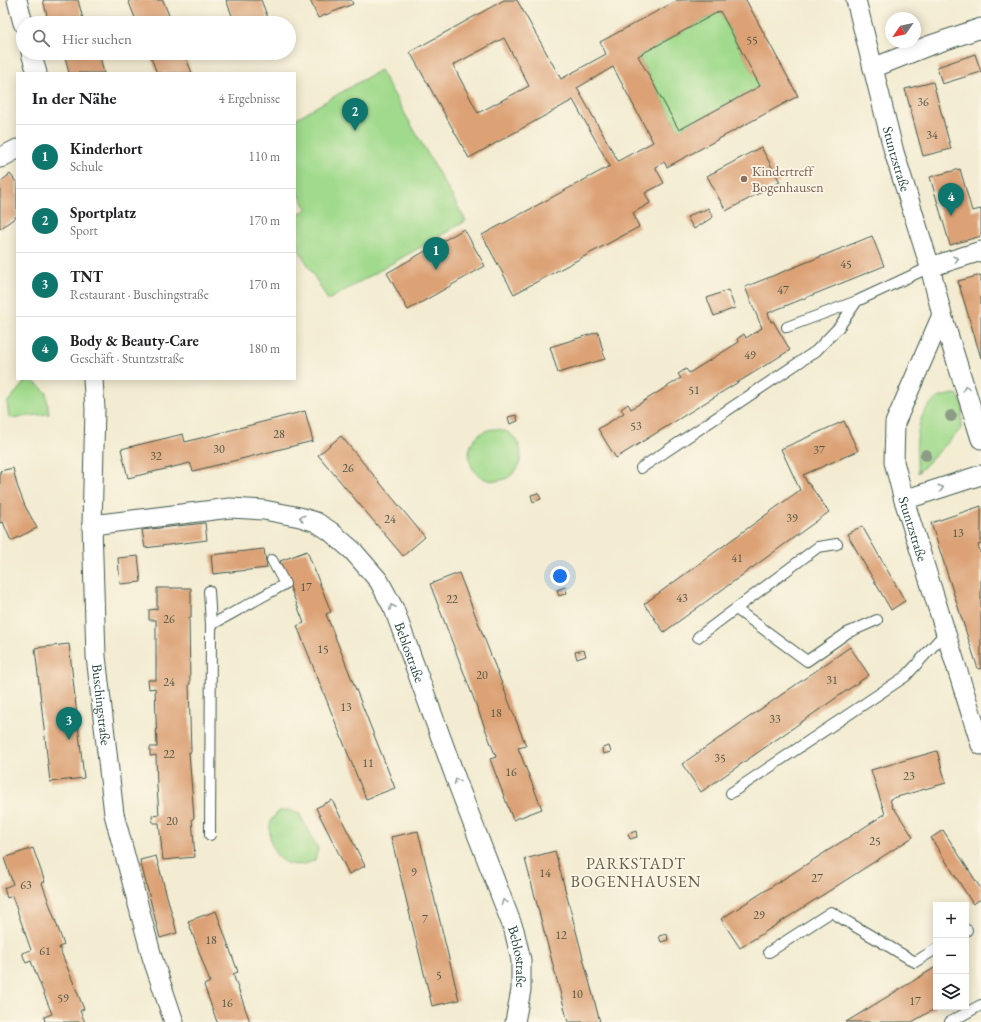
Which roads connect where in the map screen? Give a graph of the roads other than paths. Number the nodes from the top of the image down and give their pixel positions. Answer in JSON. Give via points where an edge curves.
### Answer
{"nodes":[{"id":1,"x":17,"y":0,"type":"edge"},
{"id":2,"x":856,"y":0,"type":"edge"},
{"id":3,"x":21,"y":16,"type":"edge"},
{"id":4,"x":981,"y":28,"type":"edge"},
{"id":5,"x":33,"y":60,"type":"edge"},
{"id":6,"x":873,"y":68,"type":"junction"},
{"id":7,"x":36,"y":72,"type":"edge"},
{"id":8,"x":16,"y":150,"type":"edge"},
{"id":9,"x":0,"y":158,"type":"edge"},
{"id":10,"x":981,"y":251,"type":"edge"},
{"id":11,"x":930,"y":267,"type":"junction"},
{"id":12,"x":856,"y":301,"type":"junction"},
{"id":13,"x":942,"y":315,"type":"junction"},
{"id":14,"x":787,"y":327,"type":"dead end"},
{"id":15,"x":92,"y":380,"type":"edge"},
{"id":16,"x":981,"y":439,"type":"edge"},
{"id":17,"x":641,"y":468,"type":"dead end"},
{"id":18,"x":981,"y":475,"type":"edge"},
{"id":19,"x":904,"y":500,"type":"junction"},
{"id":20,"x":92,"y":526,"type":"junction"},
{"id":21,"x":837,"y":544,"type":"dead end"},
{"id":22,"x":272,"y":560,"type":"dead end"},
{"id":23,"x":209,"y":592,"type":"dead end"},
{"id":24,"x":736,"y":609,"type":"junction"},
{"id":25,"x":877,"y":620,"type":"dead end"},
{"id":26,"x":211,"y":625,"type":"junction"},
{"id":27,"x":945,"y":633,"type":"junction"},
{"id":28,"x":698,"y":638,"type":"dead end"},
{"id":29,"x":975,"y":707,"type":"edge"},
{"id":30,"x":981,"y":745,"type":"edge"},
{"id":31,"x":731,"y":793,"type":"dead end"},
{"id":32,"x":210,"y":835,"type":"dead end"},
{"id":33,"x":933,"y":951,"type":"edge"},
{"id":34,"x":769,"y":952,"type":"dead end"},
{"id":35,"x":981,"y":1005,"type":"edge"},
{"id":36,"x":174,"y":1022,"type":"edge"},
{"id":37,"x":515,"y":1022,"type":"edge"},
{"id":38,"x":950,"y":1022,"type":"edge"}],
"edges":[{"from":1,"to":3,"type":"street"},
{"from":2,"to":6,"type":"street","name":"Stuntzstraße"},
{"from":4,"to":6,"type":"street"},
{"from":5,"to":7,"type":"street"},
{"from":6,"to":11,"type":"street","name":"Stuntzstraße","via":[[894,152]]},
{"from":8,"to":9,"type":"street"},
{"from":11,"to":10,"type":"street","one_way":true},
{"from":11,"to":12,"type":"lane"},
{"from":11,"to":13,"type":"street","name":"Stuntzstraße"},
{"from":12,"to":14,"type":"lane"},
{"from":12,"to":17,"type":"lane","via":[[816,352]]},
{"from":16,"to":13,"type":"street","name":"Stuntzstraße","one_way":true},
{"from":13,"to":19,"type":"street","name":"Stuntzstraße","via":[[895,423],[894,462]]},
{"from":15,"to":20,"type":"street","name":"Buschingstraße"},
{"from":19,"to":18,"type":"street","one_way":true},
{"from":19,"to":27,"type":"street","name":"Stuntzstraße"},
{"from":20,"to":36,"type":"street","name":"Buschingstraße","via":[[96,656],[114,814],[152,957]]},
{"from":37,"to":20,"type":"street","name":"Beblostraße","one_way":true,"via":[[521,990],[522,960],[514,930],[394,609],[379,581],[353,551],[330,531],[300,516],[230,508]]},
{"from":21,"to":24,"type":"lane","via":[[818,547]]},
{"from":22,"to":26,"type":"lane","via":[[285,584]]},
{"from":23,"to":26,"type":"lane"},
{"from":24,"to":25,"type":"lane","via":[[807,660],[847,633]]},
{"from":24,"to":28,"type":"lane"},
{"from":26,"to":32,"type":"lane"},
{"from":27,"to":29,"type":"street","name":"Stuntzstraße"},
{"from":27,"to":31,"type":"lane","via":[[906,676]]},
{"from":29,"to":30,"type":"street","name":"Stuntzstraße"},
{"from":33,"to":34,"type":"lane","via":[[915,962],[831,912]]},
{"from":35,"to":38,"type":"lane"}]}
